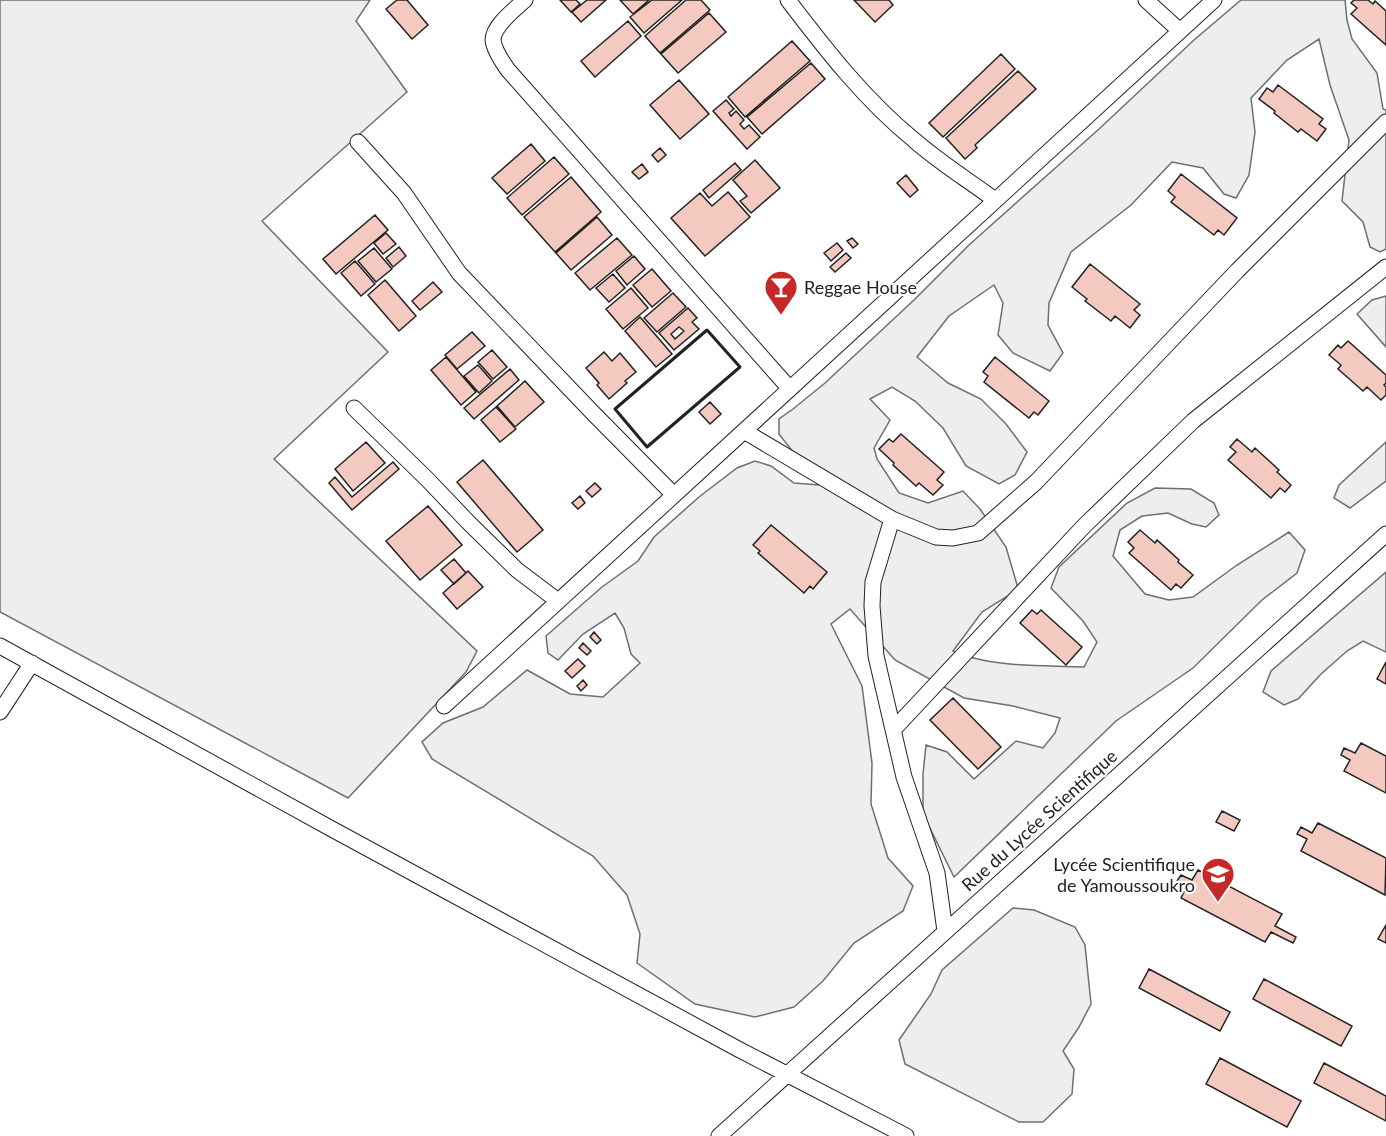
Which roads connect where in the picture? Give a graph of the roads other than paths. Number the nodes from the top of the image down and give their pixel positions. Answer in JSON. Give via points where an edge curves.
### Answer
{"nodes":[{"id":1,"x":525,"y":0,"type":"edge"},
{"id":2,"x":788,"y":0,"type":"edge"},
{"id":3,"x":1146,"y":0,"type":"edge"},
{"id":4,"x":1214,"y":0,"type":"edge"},
{"id":5,"x":1180,"y":31,"type":"junction"},
{"id":6,"x":1386,"y":122,"type":"edge"},
{"id":7,"x":358,"y":142,"type":"dead end"},
{"id":8,"x":995,"y":200,"type":"junction"},
{"id":9,"x":1386,"y":267,"type":"edge"},
{"id":10,"x":790,"y":389,"type":"junction"},
{"id":11,"x":354,"y":408,"type":"dead end"},
{"id":12,"x":744,"y":431,"type":"junction"},
{"id":13,"x":674,"y":495,"type":"junction"},
{"id":14,"x":892,"y":519,"type":"junction"},
{"id":15,"x":1386,"y":534,"type":"edge"},
{"id":16,"x":558,"y":601,"type":"junction"},
{"id":17,"x":0,"y":646,"type":"edge"},
{"id":18,"x":32,"y":663,"type":"junction"},
{"id":19,"x":444,"y":706,"type":"dead end"},
{"id":20,"x":0,"y":712,"type":"edge"},
{"id":21,"x":893,"y":730,"type":"junction"},
{"id":22,"x":945,"y":931,"type":"junction"},
{"id":23,"x":788,"y":1074,"type":"junction"},
{"id":24,"x":719,"y":1136,"type":"edge"},
{"id":25,"x":906,"y":1136,"type":"edge"}],
"edges":[{"from":1,"to":10,"type":"street","via":[[508,14],[493,40],[508,70]]},
{"from":2,"to":8,"type":"street","via":[[851,80],[888,117],[914,141]]},
{"from":3,"to":5,"type":"street"},
{"from":4,"to":5,"type":"street"},
{"from":5,"to":8,"type":"street"},
{"from":6,"to":14,"type":"street","via":[[1036,482],[978,533],[936,537]]},
{"from":7,"to":13,"type":"street","via":[[404,193],[459,273]]},
{"from":8,"to":10,"type":"street"},
{"from":9,"to":21,"type":"street","via":[[1193,421],[1084,526]]},
{"from":10,"to":12,"type":"street"},
{"from":11,"to":16,"type":"street","via":[[517,570]]},
{"from":12,"to":13,"type":"street"},
{"from":12,"to":14,"type":"street"},
{"from":13,"to":16,"type":"street"},
{"from":14,"to":21,"type":"street","via":[[873,582],[872,606],[876,656]]},
{"from":15,"to":22,"type":"street","name":"Rue du Lycée Scientifique"},
{"from":16,"to":19,"type":"street"},
{"from":17,"to":18,"type":"street"},
{"from":18,"to":20,"type":"street"},
{"from":18,"to":23,"type":"street"},
{"from":21,"to":22,"type":"street","via":[[907,786],[937,873]]},
{"from":22,"to":23,"type":"street","name":"Rue du Lycée Scientifique"},
{"from":23,"to":24,"type":"street","name":"Rue du Lycée Scientifique"},
{"from":23,"to":25,"type":"street"}]}
